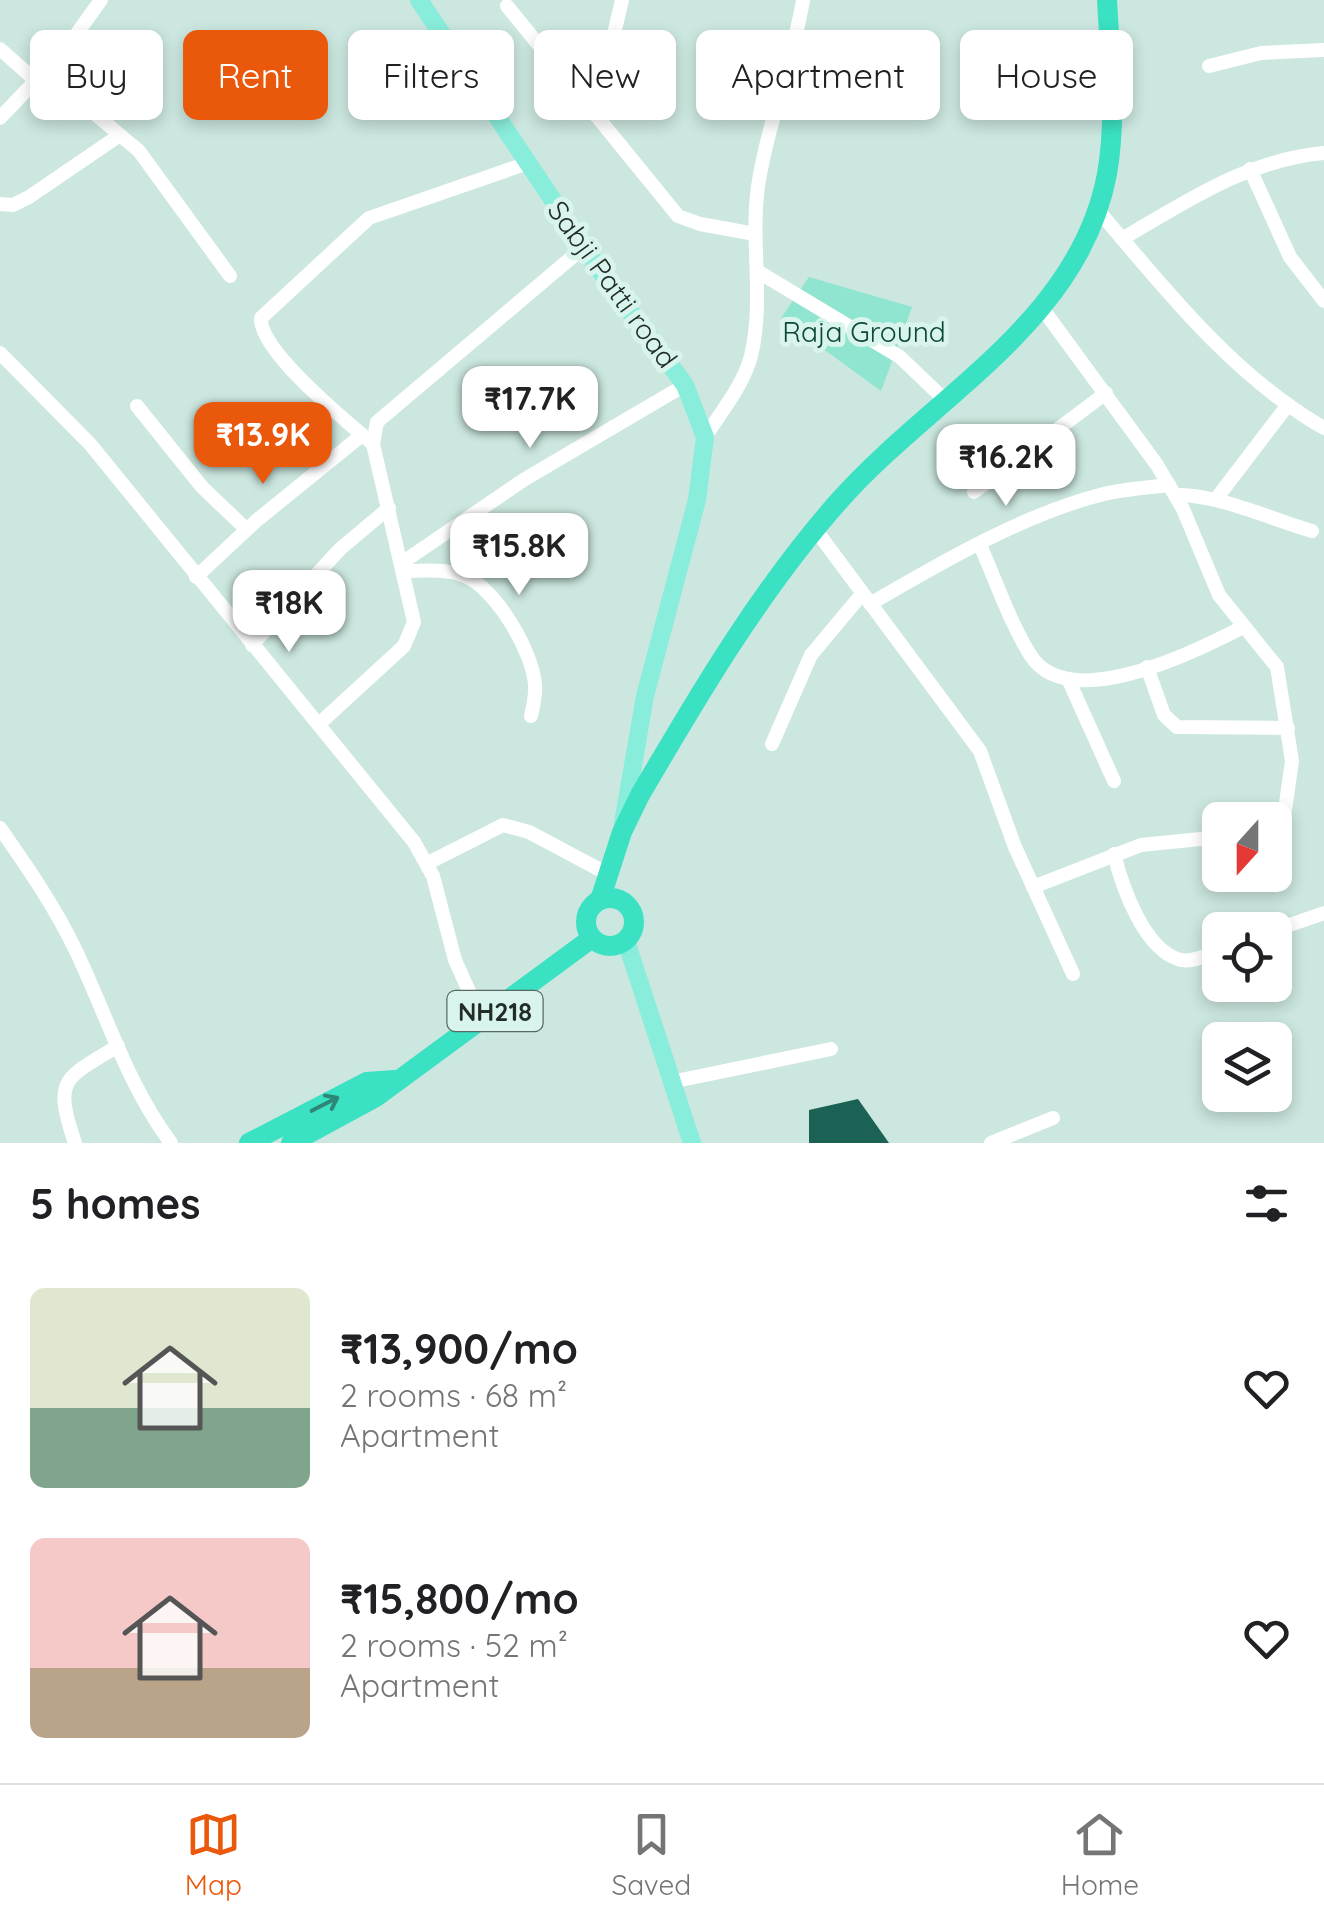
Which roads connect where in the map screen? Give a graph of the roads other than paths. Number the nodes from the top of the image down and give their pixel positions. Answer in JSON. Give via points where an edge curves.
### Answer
{"nodes":[{"id":1,"x":100,"y":0,"type":"edge"},
{"id":2,"x":420,"y":0,"type":"edge"},
{"id":3,"x":622,"y":0,"type":"edge"},
{"id":4,"x":802,"y":0,"type":"edge"},
{"id":5,"x":1107,"y":0,"type":"edge"},
{"id":6,"x":507,"y":6,"type":"dead end"},
{"id":7,"x":77,"y":30,"type":"edge"},
{"id":8,"x":615,"y":30,"type":"edge"},
{"id":9,"x":534,"y":39,"type":"edge"},
{"id":10,"x":0,"y":49,"type":"edge"},
{"id":11,"x":1324,"y":50,"type":"edge"},
{"id":12,"x":1208,"y":66,"type":"dead end"},
{"id":13,"x":30,"y":70,"type":"edge"},
{"id":14,"x":30,"y":87,"type":"edge"},
{"id":15,"x":0,"y":118,"type":"edge"},
{"id":16,"x":99,"y":120,"type":"edge"},
{"id":17,"x":599,"y":120,"type":"edge"},
{"id":18,"x":120,"y":135,"type":"junction"},
{"id":19,"x":1324,"y":154,"type":"edge"},
{"id":20,"x":528,"y":163,"type":"junction"},
{"id":21,"x":1250,"y":169,"type":"junction"},
{"id":22,"x":0,"y":204,"type":"edge"},
{"id":23,"x":1097,"y":209,"type":"junction"},
{"id":24,"x":755,"y":234,"type":"junction"},
{"id":25,"x":1122,"y":239,"type":"junction"},
{"id":26,"x":584,"y":247,"type":"junction"},
{"id":27,"x":757,"y":271,"type":"junction"},
{"id":28,"x":230,"y":276,"type":"dead end"},
{"id":29,"x":1324,"y":301,"type":"edge"},
{"id":30,"x":1042,"y":308,"type":"junction"},
{"id":31,"x":0,"y":352,"type":"edge"},
{"id":32,"x":685,"y":385,"type":"junction"},
{"id":33,"x":1106,"y":393,"type":"junction"},
{"id":34,"x":946,"y":401,"type":"junction"},
{"id":35,"x":137,"y":406,"type":"dead end"},
{"id":36,"x":1287,"y":406,"type":"junction"},
{"id":37,"x":1324,"y":428,"type":"edge"},
{"id":38,"x":706,"y":437,"type":"junction"},
{"id":39,"x":368,"y":439,"type":"junction"},
{"id":40,"x":1172,"y":490,"type":"junction"},
{"id":41,"x":974,"y":492,"type":"dead end"},
{"id":42,"x":1216,"y":499,"type":"junction"},
{"id":43,"x":389,"y":508,"type":"junction"},
{"id":44,"x":816,"y":529,"type":"junction"},
{"id":45,"x":246,"y":530,"type":"junction"},
{"id":46,"x":1312,"y":531,"type":"dead end"},
{"id":47,"x":980,"y":545,"type":"junction"},
{"id":48,"x":404,"y":566,"type":"junction"},
{"id":49,"x":196,"y":577,"type":"junction"},
{"id":50,"x":866,"y":599,"type":"junction"},
{"id":51,"x":1243,"y":626,"type":"junction"},
{"id":52,"x":252,"y":644,"type":"junction"},
{"id":53,"x":1147,"y":667,"type":"junction"},
{"id":54,"x":1069,"y":681,"type":"junction"},
{"id":55,"x":531,"y":716,"type":"dead end"},
{"id":56,"x":318,"y":724,"type":"junction"},
{"id":57,"x":1288,"y":728,"type":"junction"},
{"id":58,"x":772,"y":744,"type":"dead end"},
{"id":59,"x":1114,"y":781,"type":"dead end"},
{"id":60,"x":1286,"y":802,"type":"edge"},
{"id":61,"x":0,"y":828,"type":"edge"},
{"id":62,"x":622,"y":832,"type":"junction"},
{"id":63,"x":1202,"y":839,"type":"edge"},
{"id":64,"x":1114,"y":854,"type":"junction"},
{"id":65,"x":428,"y":864,"type":"junction"},
{"id":66,"x":608,"y":874,"type":"junction"},
{"id":67,"x":1033,"y":887,"type":"junction"},
{"id":68,"x":600,"y":900,"type":"junction"},
{"id":69,"x":1324,"y":913,"type":"edge"},
{"id":70,"x":1292,"y":924,"type":"edge"},
{"id":71,"x":592,"y":938,"type":"junction"},
{"id":72,"x":626,"y":941,"type":"junction"},
{"id":73,"x":1202,"y":956,"type":"edge"},
{"id":74,"x":1072,"y":974,"type":"dead end"},
{"id":75,"x":482,"y":1020,"type":"junction"},
{"id":76,"x":118,"y":1046,"type":"junction"},
{"id":77,"x":830,"y":1049,"type":"dead end"},
{"id":78,"x":394,"y":1080,"type":"junction"},
{"id":79,"x":672,"y":1082,"type":"junction"},
{"id":80,"x":1053,"y":1118,"type":"dead end"},
{"id":81,"x":253,"y":1140,"type":"edge"},
{"id":82,"x":75,"y":1143,"type":"edge"},
{"id":83,"x":171,"y":1143,"type":"edge"},
{"id":84,"x":291,"y":1143,"type":"edge"},
{"id":85,"x":692,"y":1143,"type":"edge"},
{"id":86,"x":990,"y":1143,"type":"edge"}],
"edges":[{"from":1,"to":7,"type":"street"},
{"from":2,"to":20,"type":"main road","name":"Sabji Patti road"},
{"from":3,"to":8,"type":"street"},
{"from":4,"to":24,"type":"street","via":[[761,168]]},
{"from":5,"to":23,"type":"highway","via":[[1110,127]]},
{"from":6,"to":9,"type":"street"},
{"from":10,"to":13,"type":"street"},
{"from":11,"to":12,"type":"street","via":[[1261,53]]},
{"from":14,"to":15,"type":"street"},
{"from":16,"to":18,"type":"street"},
{"from":17,"to":24,"type":"street","via":[[678,216]]},
{"from":18,"to":22,"type":"street","via":[[29,197]]},
{"from":18,"to":28,"type":"street"},
{"from":19,"to":21,"type":"street"},
{"from":20,"to":26,"type":"main road","name":"Sabji Patti road"},
{"from":20,"to":39,"type":"street","via":[[369,218],[260,318],[269,341]]},
{"from":21,"to":25,"type":"street"},
{"from":21,"to":29,"type":"street","via":[[1290,257]]},
{"from":23,"to":25,"type":"street"},
{"from":23,"to":30,"type":"highway","via":[[1074,264]]},
{"from":24,"to":27,"type":"street"},
{"from":25,"to":36,"type":"street"},
{"from":26,"to":32,"type":"main road","name":"Sabji Patti road"},
{"from":26,"to":39,"type":"street","via":[[385,413]]},
{"from":27,"to":34,"type":"street","via":[[900,357]]},
{"from":27,"to":38,"type":"street","via":[[751,356]]},
{"from":30,"to":33,"type":"street"},
{"from":30,"to":34,"type":"highway"},
{"from":31,"to":49,"type":"street","via":[[90,444]]},
{"from":32,"to":38,"type":"main road","name":"Sabji Patti road"},
{"from":32,"to":48,"type":"street","via":[[525,479]]},
{"from":33,"to":40,"type":"street"},
{"from":33,"to":41,"type":"street"},
{"from":34,"to":44,"type":"highway","via":[[868,470]]},
{"from":35,"to":45,"type":"street"},
{"from":36,"to":37,"type":"street"},
{"from":36,"to":42,"type":"street"},
{"from":38,"to":62,"type":"main road","via":[[697,500],[645,696]]},
{"from":39,"to":43,"type":"street"},
{"from":39,"to":45,"type":"street"},
{"from":40,"to":42,"type":"street"},
{"from":40,"to":47,"type":"street","via":[[1102,494]]},
{"from":40,"to":51,"type":"street","via":[[1219,594]]},
{"from":42,"to":46,"type":"street"},
{"from":43,"to":48,"type":"street"},
{"from":43,"to":52,"type":"street","via":[[340,549]]},
{"from":44,"to":50,"type":"street"},
{"from":44,"to":62,"type":"highway","via":[[746,626]]},
{"from":45,"to":49,"type":"street"},
{"from":47,"to":50,"type":"street"},
{"from":47,"to":54,"type":"street","via":[[1032,657]]},
{"from":48,"to":55,"type":"street","via":[[480,584],[512,624],[533,672]]},
{"from":48,"to":56,"type":"street","via":[[411,635]]},
{"from":49,"to":52,"type":"street"},
{"from":50,"to":58,"type":"street","via":[[811,655]]},
{"from":50,"to":67,"type":"street","via":[[980,751]]},
{"from":51,"to":53,"type":"street"},
{"from":51,"to":57,"type":"street","via":[[1277,667]]},
{"from":52,"to":56,"type":"street"},
{"from":53,"to":54,"type":"street"},
{"from":53,"to":57,"type":"street","via":[[1164,715],[1177,727]]},
{"from":54,"to":59,"type":"street"},
{"from":56,"to":65,"type":"street"},
{"from":57,"to":60,"type":"street"},
{"from":61,"to":76,"type":"street","via":[[51,904]]},
{"from":62,"to":66,"type":"highway"},
{"from":63,"to":64,"type":"street"},
{"from":64,"to":67,"type":"street"},
{"from":64,"to":73,"type":"street","via":[[1126,901],[1162,948],[1178,960]]},
{"from":65,"to":66,"type":"street","via":[[503,825]]},
{"from":65,"to":75,"type":"street","via":[[454,960]]},
{"from":66,"to":68,"type":"highway"},
{"from":67,"to":74,"type":"street"},
{"from":68,"to":71,"type":"highway","via":[[586,917]]},
{"from":68,"to":72,"type":"highway","via":[[618,899],[631,909],[634,926]]},
{"from":69,"to":70,"type":"street"},
{"from":71,"to":72,"type":"highway","via":[[608,946]]},
{"from":71,"to":75,"type":"highway","number":"NH218"},
{"from":72,"to":79,"type":"main road"},
{"from":75,"to":78,"type":"highway","number":"NH218"},
{"from":76,"to":82,"type":"street","via":[[75,1072],[64,1087]]},
{"from":76,"to":83,"type":"street"},
{"from":77,"to":79,"type":"street"},
{"from":81,"to":78,"type":"highway","number":"NH218","one_way":true,"via":[[367,1082]]},
{"from":78,"to":84,"type":"highway","number":"NH218","via":[[376,1097]]},
{"from":79,"to":85,"type":"main road"},
{"from":80,"to":86,"type":"street"}]}
